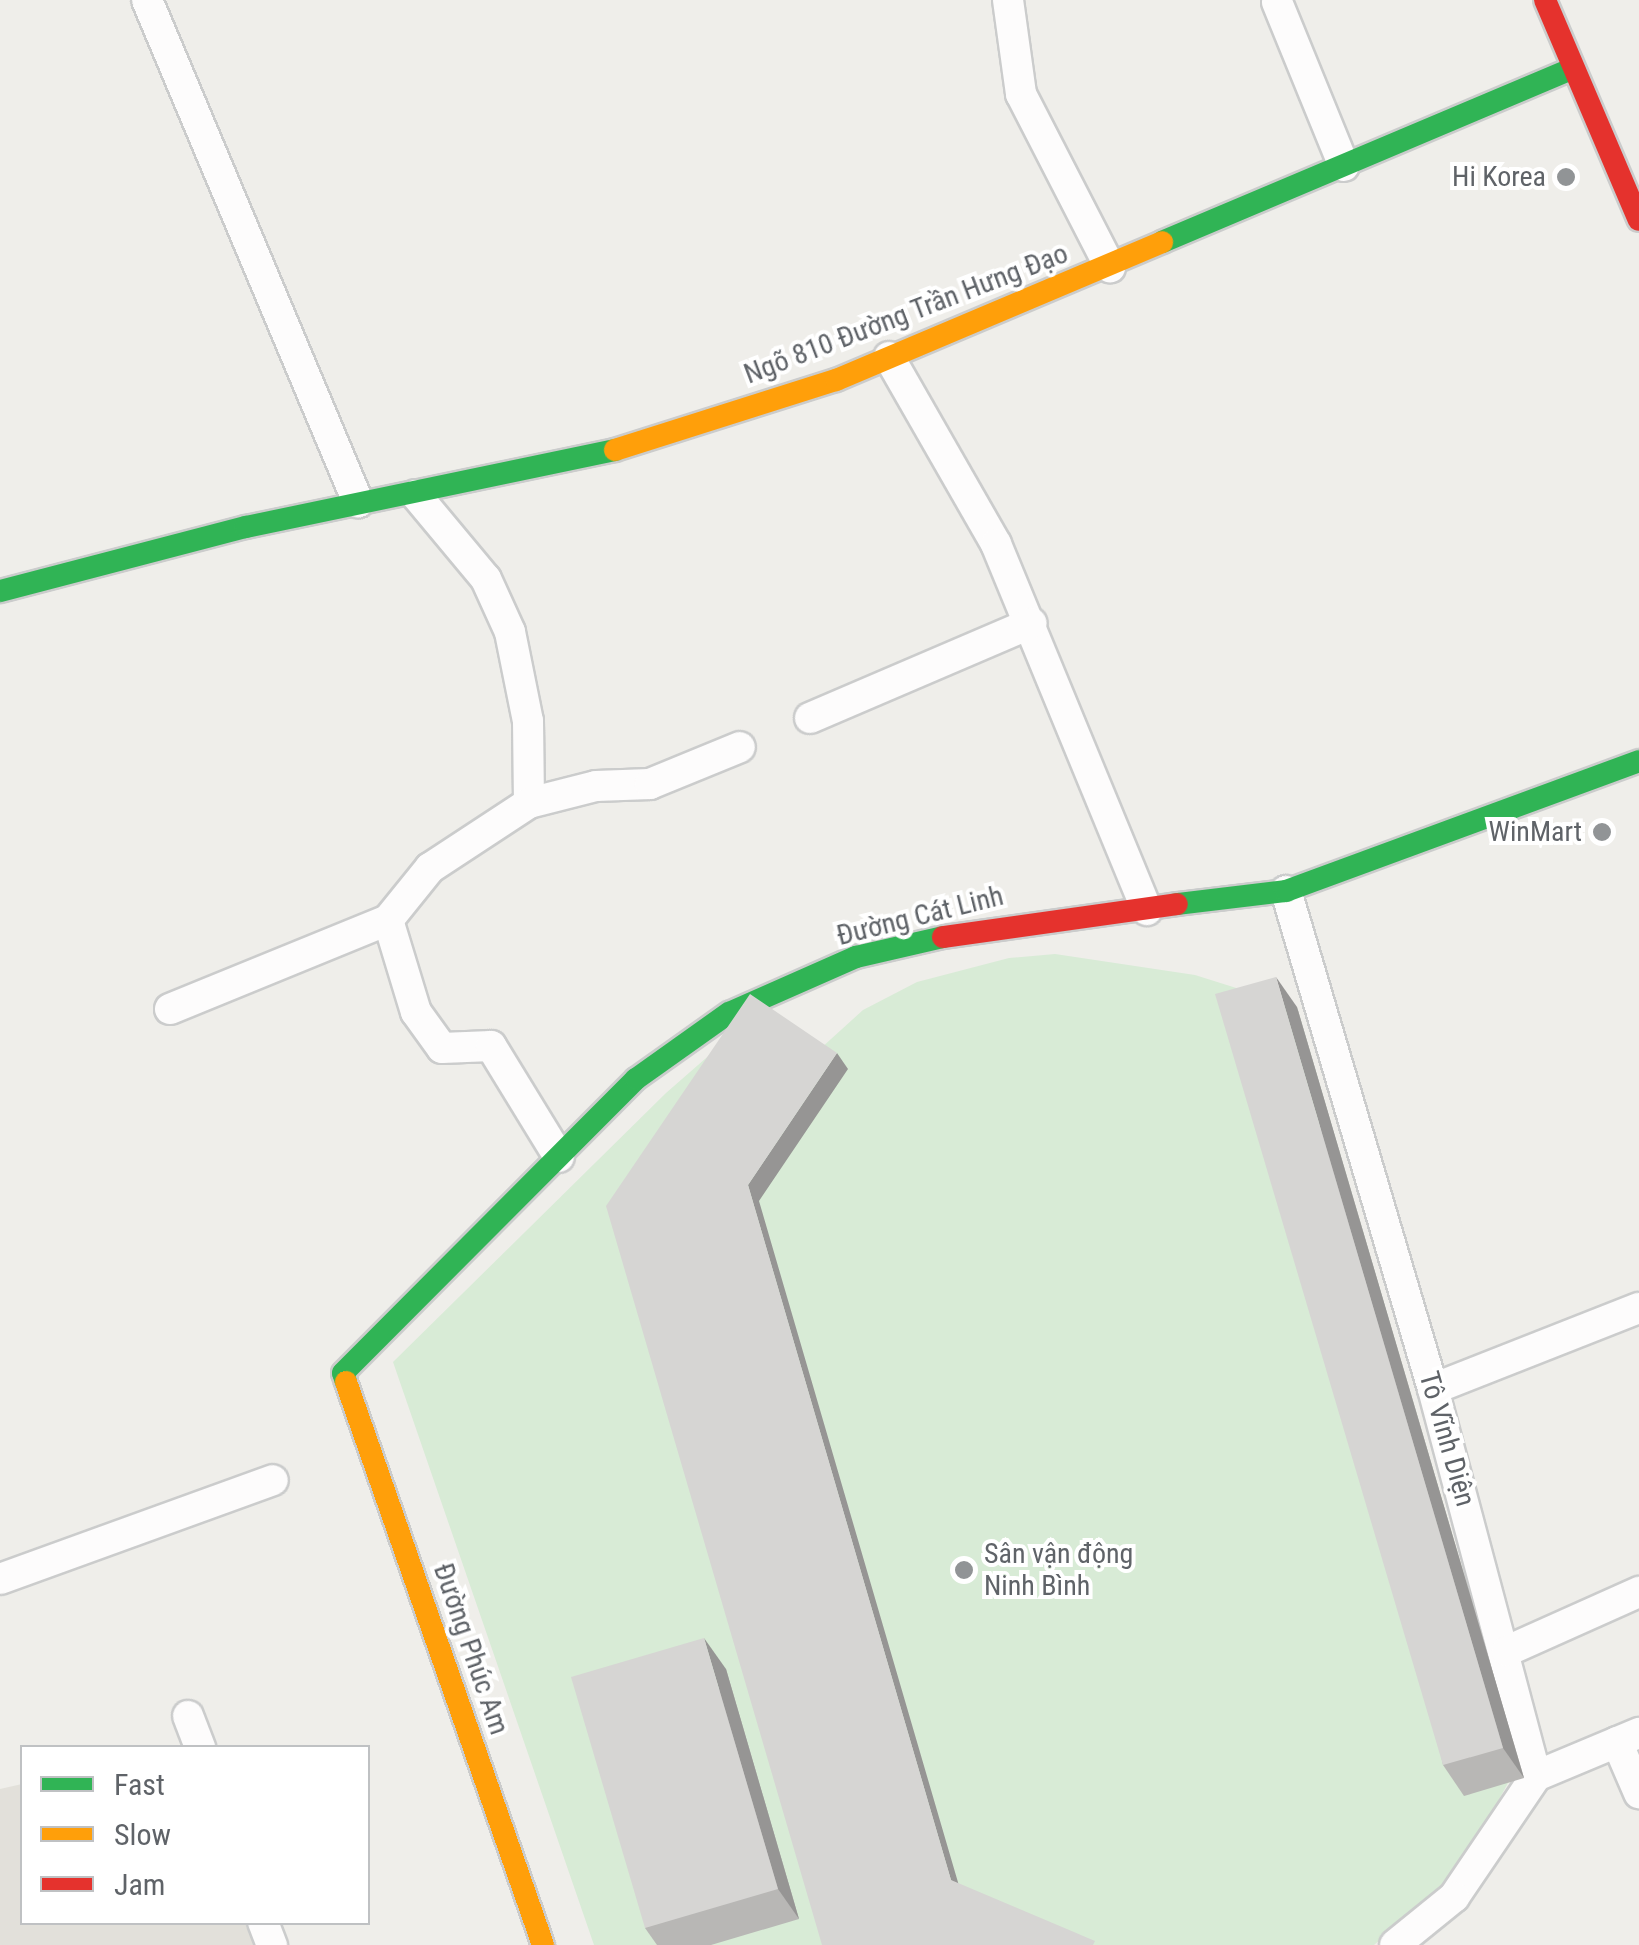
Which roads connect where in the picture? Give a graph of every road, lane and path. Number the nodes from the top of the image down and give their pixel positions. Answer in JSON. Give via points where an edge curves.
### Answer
{"nodes":[{"id":1,"x":147,"y":0,"type":"edge"},
{"id":2,"x":1008,"y":0,"type":"edge"},
{"id":3,"x":1544,"y":0,"type":"edge"},
{"id":4,"x":1276,"y":2,"type":"edge"},
{"id":5,"x":1574,"y":68,"type":"junction"},
{"id":6,"x":1344,"y":166,"type":"junction"},
{"id":7,"x":1639,"y":220,"type":"edge"},
{"id":8,"x":1110,"y":267,"type":"junction"},
{"id":9,"x":889,"y":358,"type":"junction"},
{"id":10,"x":416,"y":495,"type":"junction"},
{"id":11,"x":358,"y":502,"type":"junction"},
{"id":12,"x":0,"y":591,"type":"edge"},
{"id":13,"x":1032,"y":623,"type":"junction"},
{"id":14,"x":810,"y":718,"type":"dead end"},
{"id":15,"x":740,"y":747,"type":"dead end"},
{"id":16,"x":1639,"y":761,"type":"edge"},
{"id":17,"x":529,"y":804,"type":"junction"},
{"id":18,"x":1286,"y":891,"type":"junction"},
{"id":19,"x":1147,"y":910,"type":"junction"},
{"id":20,"x":388,"y":920,"type":"junction"},
{"id":21,"x":170,"y":1009,"type":"dead end"},
{"id":22,"x":559,"y":1157,"type":"junction"},
{"id":23,"x":1639,"y":1308,"type":"edge"},
{"id":24,"x":342,"y":1373,"type":"joint"},
{"id":25,"x":1433,"y":1389,"type":"junction"},
{"id":26,"x":273,"y":1480,"type":"dead end"},
{"id":27,"x":0,"y":1579,"type":"edge"},
{"id":28,"x":1639,"y":1592,"type":"edge"},
{"id":29,"x":1507,"y":1651,"type":"junction"},
{"id":30,"x":188,"y":1716,"type":"dead end"},
{"id":31,"x":1628,"y":1737,"type":"edge"},
{"id":32,"x":199,"y":1745,"type":"edge"},
{"id":33,"x":1536,"y":1776,"type":"junction"},
{"id":34,"x":1639,"y":1793,"type":"edge"},
{"id":35,"x":543,"y":1945,"type":"edge"},
{"id":36,"x":1395,"y":1945,"type":"edge"}],
"edges":[{"from":1,"to":11,"type":"street"},
{"from":2,"to":8,"type":"street","via":[[1021,94]]},
{"from":3,"to":5,"type":"main road"},
{"from":4,"to":6,"type":"street"},
{"from":5,"to":6,"type":"main road","name":"Ngõ 810 Đường Trần Hưng Đạo"},
{"from":5,"to":7,"type":"main road"},
{"from":6,"to":8,"type":"main road","name":"Ngõ 810 Đường Trần Hưng Đạo"},
{"from":8,"to":9,"type":"main road","name":"Ngõ 810 Đường Trần Hưng Đạo"},
{"from":9,"to":10,"type":"main road","name":"Ngõ 810 Đường Trần Hưng Đạo","via":[[619,450]]},
{"from":9,"to":13,"type":"street","via":[[996,544]]},
{"from":10,"to":11,"type":"main road","name":"Ngõ 810 Đường Trần Hưng Đạo"},
{"from":10,"to":17,"type":"street","via":[[486,579],[510,632],[528,721]]},
{"from":11,"to":12,"type":"main road","name":"Ngõ 810 Đường Trần Hưng Đạo"},
{"from":13,"to":14,"type":"street"},
{"from":13,"to":19,"type":"street"},
{"from":15,"to":17,"type":"street","via":[[650,784],[596,786]]},
{"from":16,"to":18,"type":"main road","name":"Đường Cát Linh"},
{"from":17,"to":20,"type":"street","via":[[430,868]]},
{"from":18,"to":19,"type":"main road","name":"Đường Cát Linh"},
{"from":18,"to":25,"type":"street","name":"Tô Vĩnh Diện"},
{"from":19,"to":22,"type":"main road","name":"Đường Cát Linh","via":[[992,925],[856,957],[729,1013],[636,1079]]},
{"from":20,"to":21,"type":"street"},
{"from":20,"to":22,"type":"street","via":[[416,1012],[442,1048],[491,1046]]},
{"from":22,"to":24,"type":"main road","name":"Đường Cát Linh"},
{"from":23,"to":25,"type":"street"},
{"from":24,"to":35,"type":"main road","name":"Đường Phúc Am"},
{"from":25,"to":29,"type":"street","name":"Tô Vĩnh Diện"},
{"from":26,"to":27,"type":"street"},
{"from":28,"to":29,"type":"street"},
{"from":29,"to":33,"type":"street","name":"Tô Vĩnh Diện"},
{"from":30,"to":32,"type":"street"},
{"from":31,"to":33,"type":"street"},
{"from":31,"to":34,"type":"street"},
{"from":33,"to":36,"type":"street","via":[[1454,1896]]}]}
